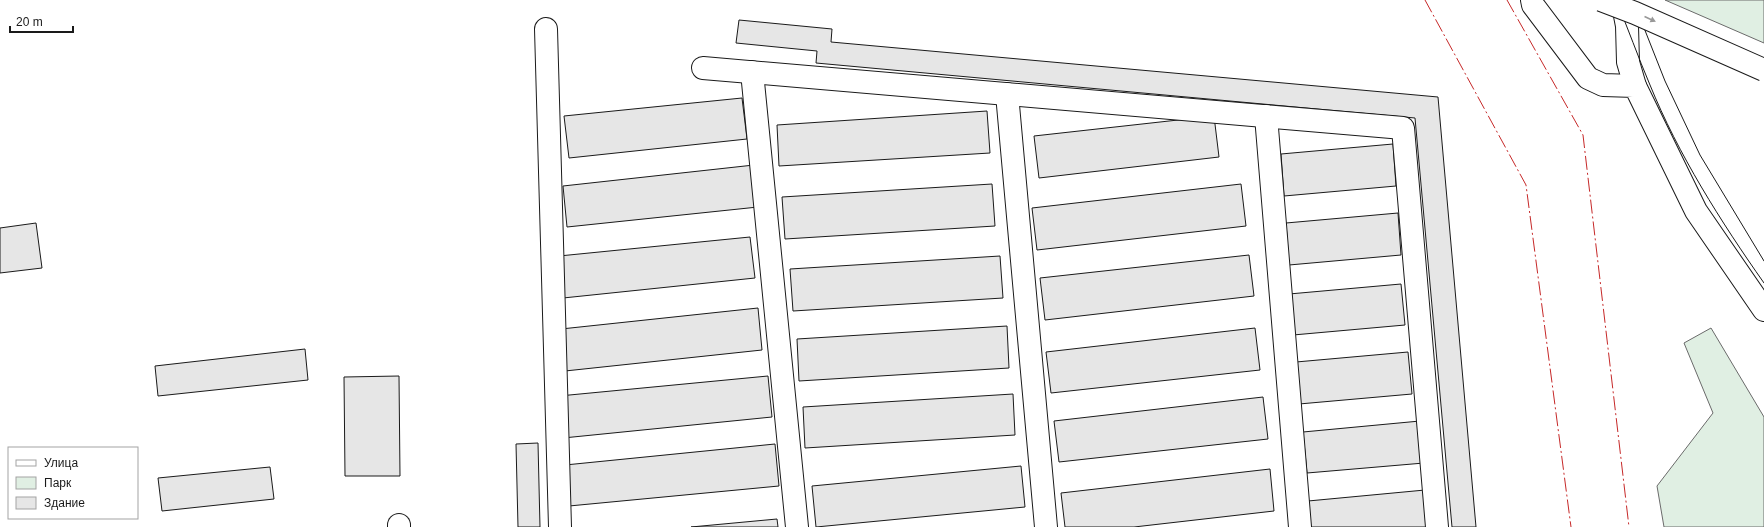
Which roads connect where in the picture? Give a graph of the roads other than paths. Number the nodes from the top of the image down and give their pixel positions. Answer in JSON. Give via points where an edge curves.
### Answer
{"nodes":[{"id":1,"x":1532,"y":0,"type":"edge"},
{"id":2,"x":1600,"y":0,"type":"edge"},
{"id":3,"x":1622,"y":0,"type":"edge"},
{"id":4,"x":546,"y":29,"type":"dead end"},
{"id":5,"x":703,"y":68,"type":"dead end"},
{"id":6,"x":1764,"y":70,"type":"edge"},
{"id":7,"x":752,"y":72,"type":"junction"},
{"id":8,"x":1635,"y":86,"type":"junction"},
{"id":9,"x":1007,"y":94,"type":"junction"},
{"id":10,"x":1266,"y":116,"type":"junction"},
{"id":11,"x":1764,"y":310,"type":"edge"},
{"id":12,"x":560,"y":527,"type":"edge"},
{"id":13,"x":797,"y":527,"type":"edge"},
{"id":14,"x":1046,"y":527,"type":"edge"},
{"id":15,"x":1300,"y":527,"type":"edge"},
{"id":16,"x":1437,"y":527,"type":"edge"}],
"edges":[{"from":1,"to":8,"type":"main road","via":[[1553,34],[1588,78],[1603,85]]},
{"from":2,"to":6,"type":"main road","one_way":true,"bridge":true},
{"from":3,"to":8,"type":"main road","via":[[1627,26],[1628,62]]},
{"from":4,"to":12,"type":"main road"},
{"from":5,"to":7,"type":"main road"},
{"from":7,"to":9,"type":"main road"},
{"from":7,"to":13,"type":"main road"},
{"from":8,"to":11,"type":"main road","via":[[1696,211]]},
{"from":9,"to":10,"type":"main road"},
{"from":9,"to":14,"type":"main road"},
{"from":10,"to":15,"type":"main road"},
{"from":10,"to":16,"type":"main road","via":[[1403,128]]}]}
